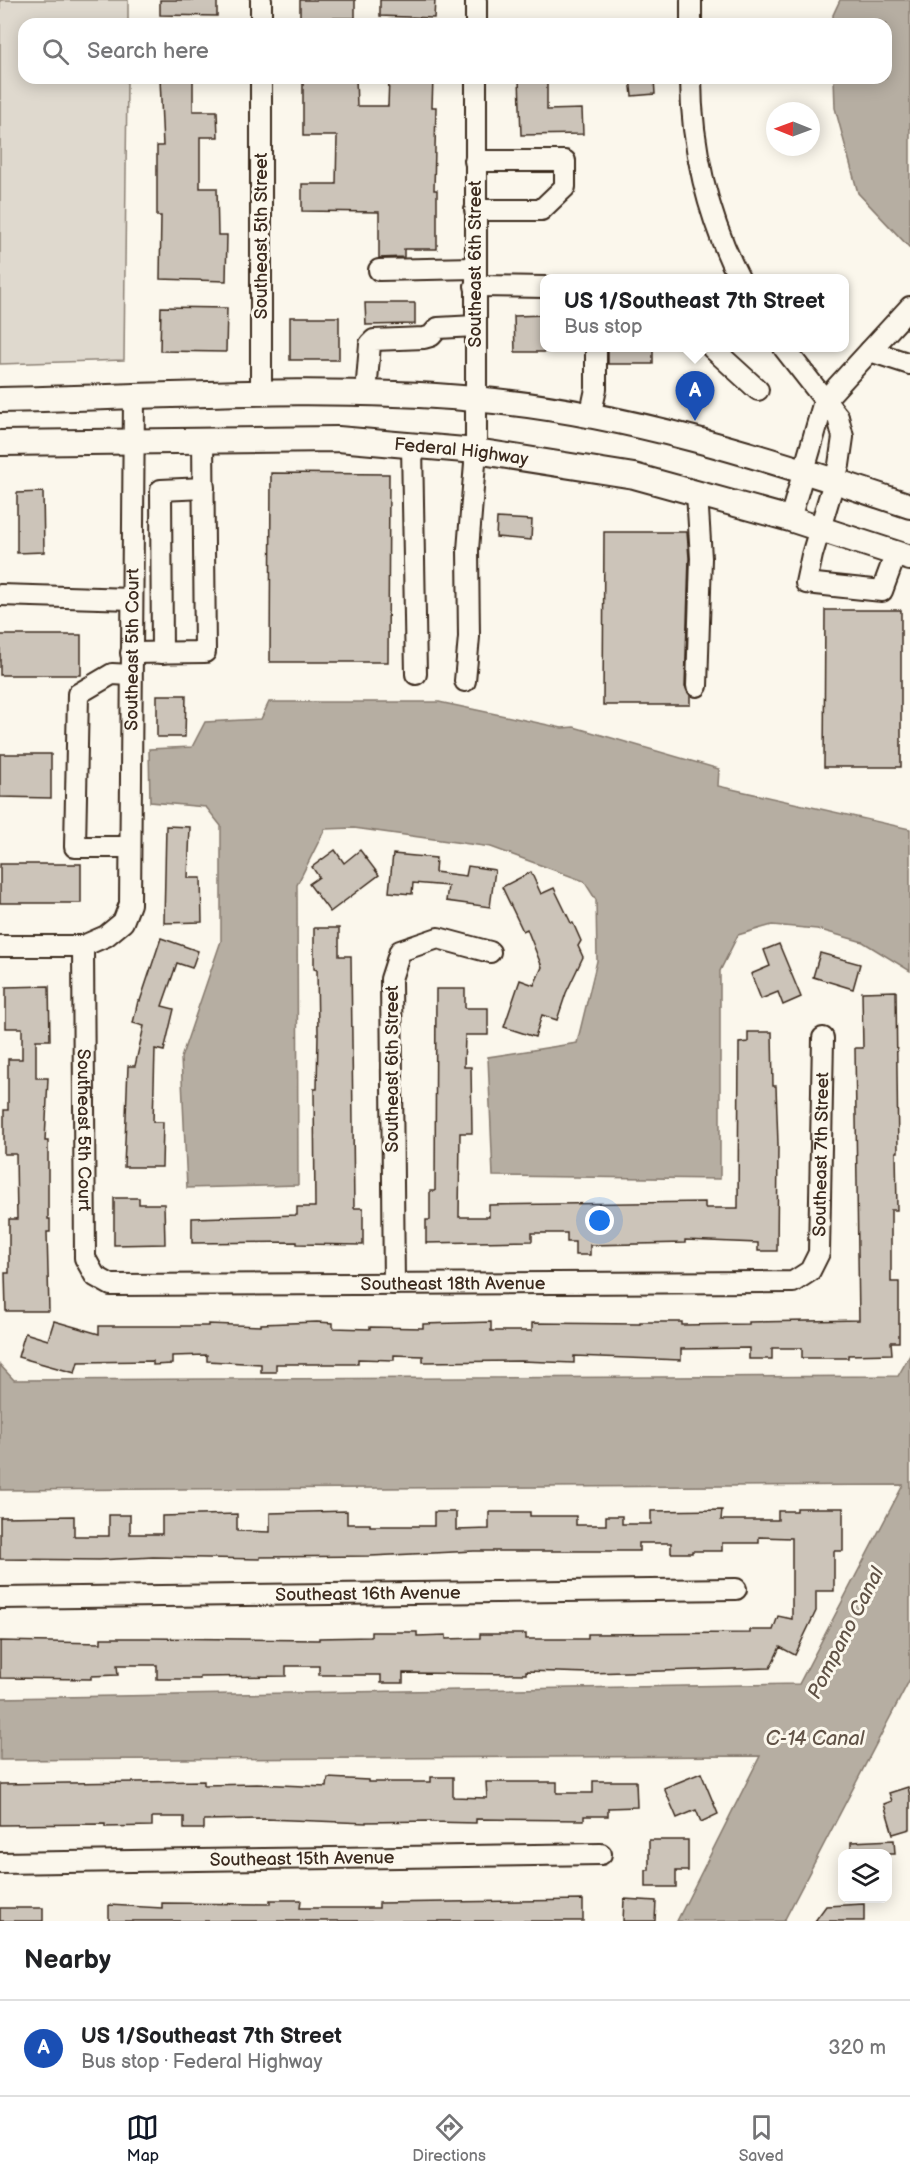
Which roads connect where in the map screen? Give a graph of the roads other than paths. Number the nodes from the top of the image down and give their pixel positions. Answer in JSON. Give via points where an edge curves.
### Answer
{"nodes":[{"id":1,"x":261,"y":0,"type":"edge"},
{"id":2,"x":476,"y":0,"type":"edge"},
{"id":3,"x":691,"y":0,"type":"edge"},
{"id":4,"x":261,"y":18,"type":"edge"},
{"id":5,"x":476,"y":18,"type":"edge"},
{"id":6,"x":691,"y":18,"type":"edge"},
{"id":7,"x":261,"y":84,"type":"edge"},
{"id":8,"x":476,"y":84,"type":"edge"},
{"id":9,"x":691,"y":84,"type":"edge"},
{"id":10,"x":475,"y":161,"type":"junction"},
{"id":11,"x":475,"y":210,"type":"junction"},
{"id":12,"x":379,"y":270,"type":"dead end"},
{"id":13,"x":736,"y":274,"type":"edge"},
{"id":14,"x":475,"y":277,"type":"junction"},
{"id":15,"x":540,"y":286,"type":"edge"},
{"id":16,"x":910,"y":307,"type":"edge"},
{"id":17,"x":475,"y":326,"type":"junction"},
{"id":18,"x":870,"y":351,"type":"junction"},
{"id":19,"x":596,"y":352,"type":"edge"},
{"id":20,"x":716,"y":352,"type":"edge"},
{"id":21,"x":787,"y":352,"type":"edge"},
{"id":22,"x":910,"y":364,"type":"edge"},
{"id":23,"x":758,"y":390,"type":"dead end"},
{"id":24,"x":261,"y":393,"type":"junction"},
{"id":25,"x":366,"y":394,"type":"junction"},
{"id":26,"x":134,"y":397,"type":"junction"},
{"id":27,"x":474,"y":399,"type":"junction"},
{"id":28,"x":0,"y":400,"type":"edge"},
{"id":29,"x":824,"y":401,"type":"junction"},
{"id":30,"x":590,"y":417,"type":"junction"},
{"id":31,"x":204,"y":439,"type":"junction"},
{"id":32,"x":133,"y":440,"type":"junction"},
{"id":33,"x":0,"y":443,"type":"edge"},
{"id":34,"x":412,"y":444,"type":"junction"},
{"id":35,"x":476,"y":451,"type":"junction"},
{"id":36,"x":803,"y":471,"type":"junction"},
{"id":37,"x":834,"y":481,"type":"junction"},
{"id":38,"x":204,"y":488,"type":"junction"},
{"id":39,"x":697,"y":493,"type":"junction"},
{"id":40,"x":910,"y":506,"type":"edge"},
{"id":41,"x":790,"y":519,"type":"junction"},
{"id":42,"x":820,"y":528,"type":"junction"},
{"id":43,"x":903,"y":555,"type":"edge"},
{"id":44,"x":0,"y":595,"type":"edge"},
{"id":45,"x":132,"y":599,"type":"junction"},
{"id":46,"x":132,"y":653,"type":"junction"},
{"id":47,"x":162,"y":653,"type":"junction"},
{"id":48,"x":416,"y":674,"type":"dead end"},
{"id":49,"x":131,"y":675,"type":"junction"},
{"id":50,"x":465,"y":681,"type":"dead end"},
{"id":51,"x":698,"y":686,"type":"dead end"},
{"id":52,"x":130,"y":847,"type":"junction"},
{"id":53,"x":0,"y":945,"type":"edge"},
{"id":54,"x":83,"y":946,"type":"junction"},
{"id":55,"x":490,"y":952,"type":"dead end"},
{"id":56,"x":823,"y":1038,"type":"dead end"},
{"id":57,"x":810,"y":1271,"type":"joint"},
{"id":58,"x":95,"y":1276,"type":"joint"},
{"id":59,"x":394,"y":1284,"type":"junction"},
{"id":60,"x":736,"y":1589,"type":"dead end"},
{"id":61,"x":0,"y":1598,"type":"edge"},
{"id":62,"x":602,"y":1854,"type":"dead end"},
{"id":63,"x":0,"y":1863,"type":"edge"}],
"edges":[{"from":1,"to":4,"type":"street"},
{"from":2,"to":5,"type":"street"},
{"from":3,"to":6,"type":"street"},
{"from":7,"to":24,"type":"street","name":"Southeast 5th Street"},
{"from":8,"to":10,"type":"street","name":"Southeast 6th Street"},
{"from":9,"to":13,"type":"street","via":[[698,155]]},
{"from":10,"to":11,"type":"street","name":"Southeast 6th Street"},
{"from":10,"to":11,"type":"street","via":[[565,161],[565,187],[541,210]]},
{"from":11,"to":14,"type":"street","name":"Southeast 6th Street"},
{"from":12,"to":14,"type":"street"},
{"from":14,"to":15,"type":"street"},
{"from":14,"to":17,"type":"street","name":"Southeast 6th Street"},
{"from":16,"to":18,"type":"street"},
{"from":17,"to":25,"type":"street","via":[[438,328],[424,338],[374,340],[370,344]]},
{"from":17,"to":27,"type":"street","name":"Southeast 6th Street"},
{"from":18,"to":22,"type":"street"},
{"from":18,"to":29,"type":"street"},
{"from":19,"to":30,"type":"street","via":[[596,389]]},
{"from":20,"to":23,"type":"street"},
{"from":21,"to":29,"type":"street"},
{"from":24,"to":25,"type":"main road"},
{"from":24,"to":26,"type":"main road"},
{"from":25,"to":27,"type":"main road"},
{"from":26,"to":28,"type":"main road"},
{"from":26,"to":32,"type":"street","name":"Southeast 5th Court"},
{"from":27,"to":30,"type":"main road"},
{"from":27,"to":35,"type":"street","name":"Southeast 6th Street"},
{"from":29,"to":36,"type":"street"},
{"from":29,"to":37,"type":"street","via":[[842,428],[843,448]]},
{"from":30,"to":36,"type":"main road","via":[[736,450]]},
{"from":31,"to":32,"type":"main road","name":"Federal Highway"},
{"from":31,"to":34,"type":"main road","name":"Federal Highway","via":[[338,439]]},
{"from":31,"to":38,"type":"street"},
{"from":32,"to":33,"type":"main road","name":"Federal Highway"},
{"from":32,"to":45,"type":"street","name":"Southeast 5th Court"},
{"from":34,"to":35,"type":"main road","name":"Federal Highway"},
{"from":34,"to":48,"type":"street"},
{"from":35,"to":39,"type":"main road","name":"Federal Highway","via":[[634,476]]},
{"from":35,"to":50,"type":"street","name":"Southeast 6th Street","via":[[468,550]]},
{"from":36,"to":37,"type":"main road"},
{"from":36,"to":41,"type":"street"},
{"from":37,"to":40,"type":"main road"},
{"from":37,"to":42,"type":"street"},
{"from":38,"to":47,"type":"street","via":[[161,490]]},
{"from":38,"to":47,"type":"street","via":[[205,652]]},
{"from":39,"to":41,"type":"main road","name":"Federal Highway"},
{"from":39,"to":51,"type":"street","via":[[701,558]]},
{"from":41,"to":42,"type":"main road","name":"Federal Highway"},
{"from":42,"to":43,"type":"main road","name":"Federal Highway"},
{"from":42,"to":43,"type":"street","via":[[806,583],[882,591]]},
{"from":44,"to":45,"type":"street"},
{"from":45,"to":46,"type":"street","name":"Southeast 5th Court"},
{"from":46,"to":47,"type":"street"},
{"from":46,"to":49,"type":"street","name":"Southeast 5th Court"},
{"from":49,"to":52,"type":"street","name":"Southeast 5th Court"},
{"from":49,"to":52,"type":"street","via":[[112,675],[78,694],[75,847]]},
{"from":52,"to":54,"type":"street","name":"Southeast 5th Court","via":[[130,904],[123,922],[106,936]]},
{"from":53,"to":54,"type":"street"},
{"from":54,"to":58,"type":"street","name":"Southeast 5th Court","via":[[85,1258]]},
{"from":55,"to":59,"type":"street","name":"Southeast 6th Street","via":[[438,938],[400,951],[391,979]]},
{"from":56,"to":57,"type":"street","name":"Southeast 7th Street","via":[[819,1253]]},
{"from":57,"to":59,"type":"street","name":"Southeast 18th Avenue","via":[[793,1282]]},
{"from":58,"to":59,"type":"street","name":"Southeast 18th Avenue","via":[[111,1285]]},
{"from":60,"to":61,"type":"street","name":"Southeast 16th Avenue"},
{"from":62,"to":63,"type":"street","name":"Southeast 15th Avenue"}]}
